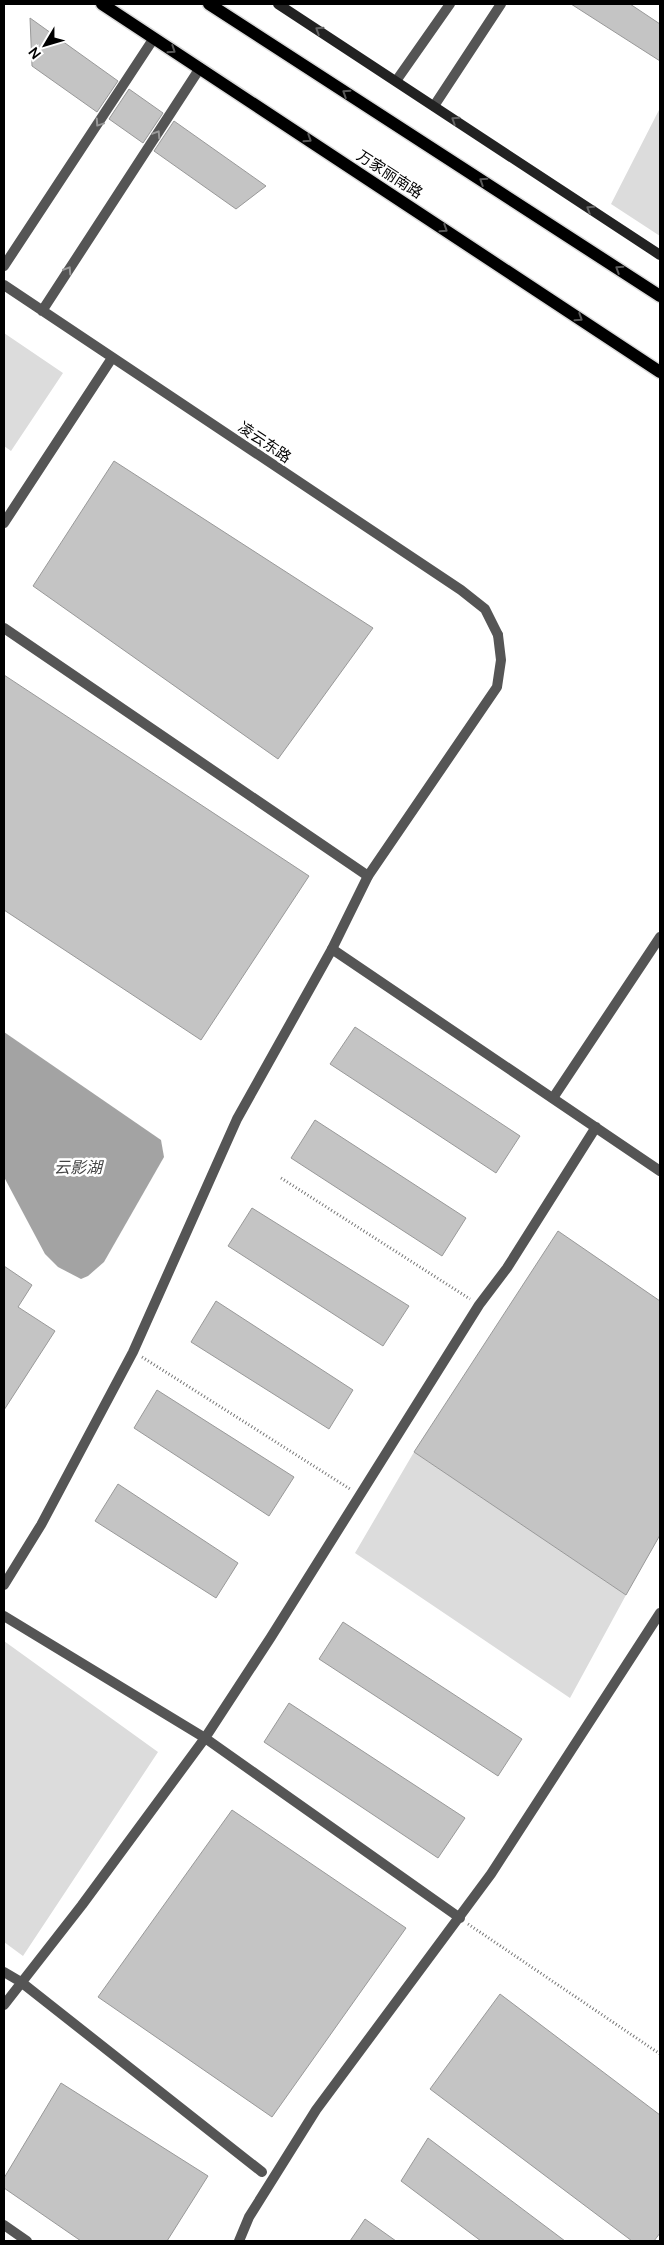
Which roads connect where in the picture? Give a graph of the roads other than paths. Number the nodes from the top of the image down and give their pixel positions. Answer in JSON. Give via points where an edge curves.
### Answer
{"nodes":[{"id":1,"x":102,"y":4,"type":"edge"},
{"id":2,"x":209,"y":4,"type":"edge"},
{"id":3,"x":278,"y":4,"type":"edge"},
{"id":4,"x":450,"y":4,"type":"edge"},
{"id":5,"x":501,"y":4,"type":"edge"},
{"id":6,"x":154,"y":38,"type":"junction"},
{"id":7,"x":200,"y":68,"type":"junction"},
{"id":8,"x":396,"y":81,"type":"junction"},
{"id":9,"x":434,"y":106,"type":"junction"},
{"id":10,"x":660,"y":255,"type":"edge"},
{"id":11,"x":4,"y":266,"type":"edge"},
{"id":12,"x":4,"y":286,"type":"edge"},
{"id":13,"x":660,"y":296,"type":"edge"},
{"id":14,"x":42,"y":311,"type":"junction"},
{"id":15,"x":112,"y":358,"type":"junction"},
{"id":16,"x":660,"y":372,"type":"edge"},
{"id":17,"x":4,"y":523,"type":"edge"},
{"id":18,"x":4,"y":628,"type":"edge"},
{"id":19,"x":368,"y":876,"type":"junction"},
{"id":20,"x":660,"y":937,"type":"edge"},
{"id":21,"x":332,"y":948,"type":"junction"},
{"id":22,"x":553,"y":1098,"type":"junction"},
{"id":23,"x":596,"y":1128,"type":"junction"},
{"id":24,"x":660,"y":1171,"type":"edge"},
{"id":25,"x":4,"y":1585,"type":"edge"},
{"id":26,"x":660,"y":1613,"type":"edge"},
{"id":27,"x":4,"y":1616,"type":"edge"},
{"id":28,"x":205,"y":1738,"type":"junction"},
{"id":29,"x":460,"y":1918,"type":"junction"},
{"id":30,"x":4,"y":1972,"type":"edge"},
{"id":31,"x":21,"y":1982,"type":"junction"},
{"id":32,"x":4,"y":2005,"type":"edge"},
{"id":33,"x":262,"y":2172,"type":"dead end"},
{"id":34,"x":4,"y":2225,"type":"edge"},
{"id":35,"x":27,"y":2241,"type":"edge"},
{"id":36,"x":239,"y":2241,"type":"edge"}],
"edges":[{"from":1,"to":6,"type":"main road","name":"万家丽南路"},
{"from":13,"to":2,"type":"main road","one_way":true},
{"from":8,"to":3,"type":"street","one_way":true},
{"from":4,"to":8,"type":"street"},
{"from":5,"to":9,"type":"street"},
{"from":6,"to":7,"type":"main road","name":"万家丽南路","one_way":true},
{"from":6,"to":11,"type":"street","one_way":true},
{"from":14,"to":7,"type":"street","one_way":true},
{"from":7,"to":16,"type":"main road","name":"万家丽南路","one_way":true},
{"from":8,"to":9,"type":"street"},
{"from":10,"to":9,"type":"street","one_way":true},
{"from":12,"to":14,"type":"street","name":"凌云东路"},
{"from":14,"to":15,"type":"street","name":"凌云东路"},
{"from":15,"to":17,"type":"street"},
{"from":15,"to":19,"type":"street","name":"凌云东路","via":[[461,590],[485,609],[498,635],[501,660],[497,686]]},
{"from":18,"to":19,"type":"street"},
{"from":19,"to":21,"type":"street","name":"凌云东路"},
{"from":20,"to":22,"type":"street"},
{"from":21,"to":22,"type":"street"},
{"from":21,"to":25,"type":"street","name":"凌云东路","via":[[237,1119],[133,1352],[42,1525]]},
{"from":22,"to":23,"type":"street"},
{"from":23,"to":24,"type":"street"},
{"from":23,"to":28,"type":"street","via":[[507,1268],[479,1305]]},
{"from":26,"to":29,"type":"street"},
{"from":27,"to":28,"type":"street"},
{"from":28,"to":29,"type":"street"},
{"from":28,"to":31,"type":"street"},
{"from":29,"to":36,"type":"street","via":[[316,2110],[249,2217]]},
{"from":30,"to":31,"type":"street"},
{"from":31,"to":32,"type":"street"},
{"from":31,"to":33,"type":"street"},
{"from":34,"to":35,"type":"street"}]}
